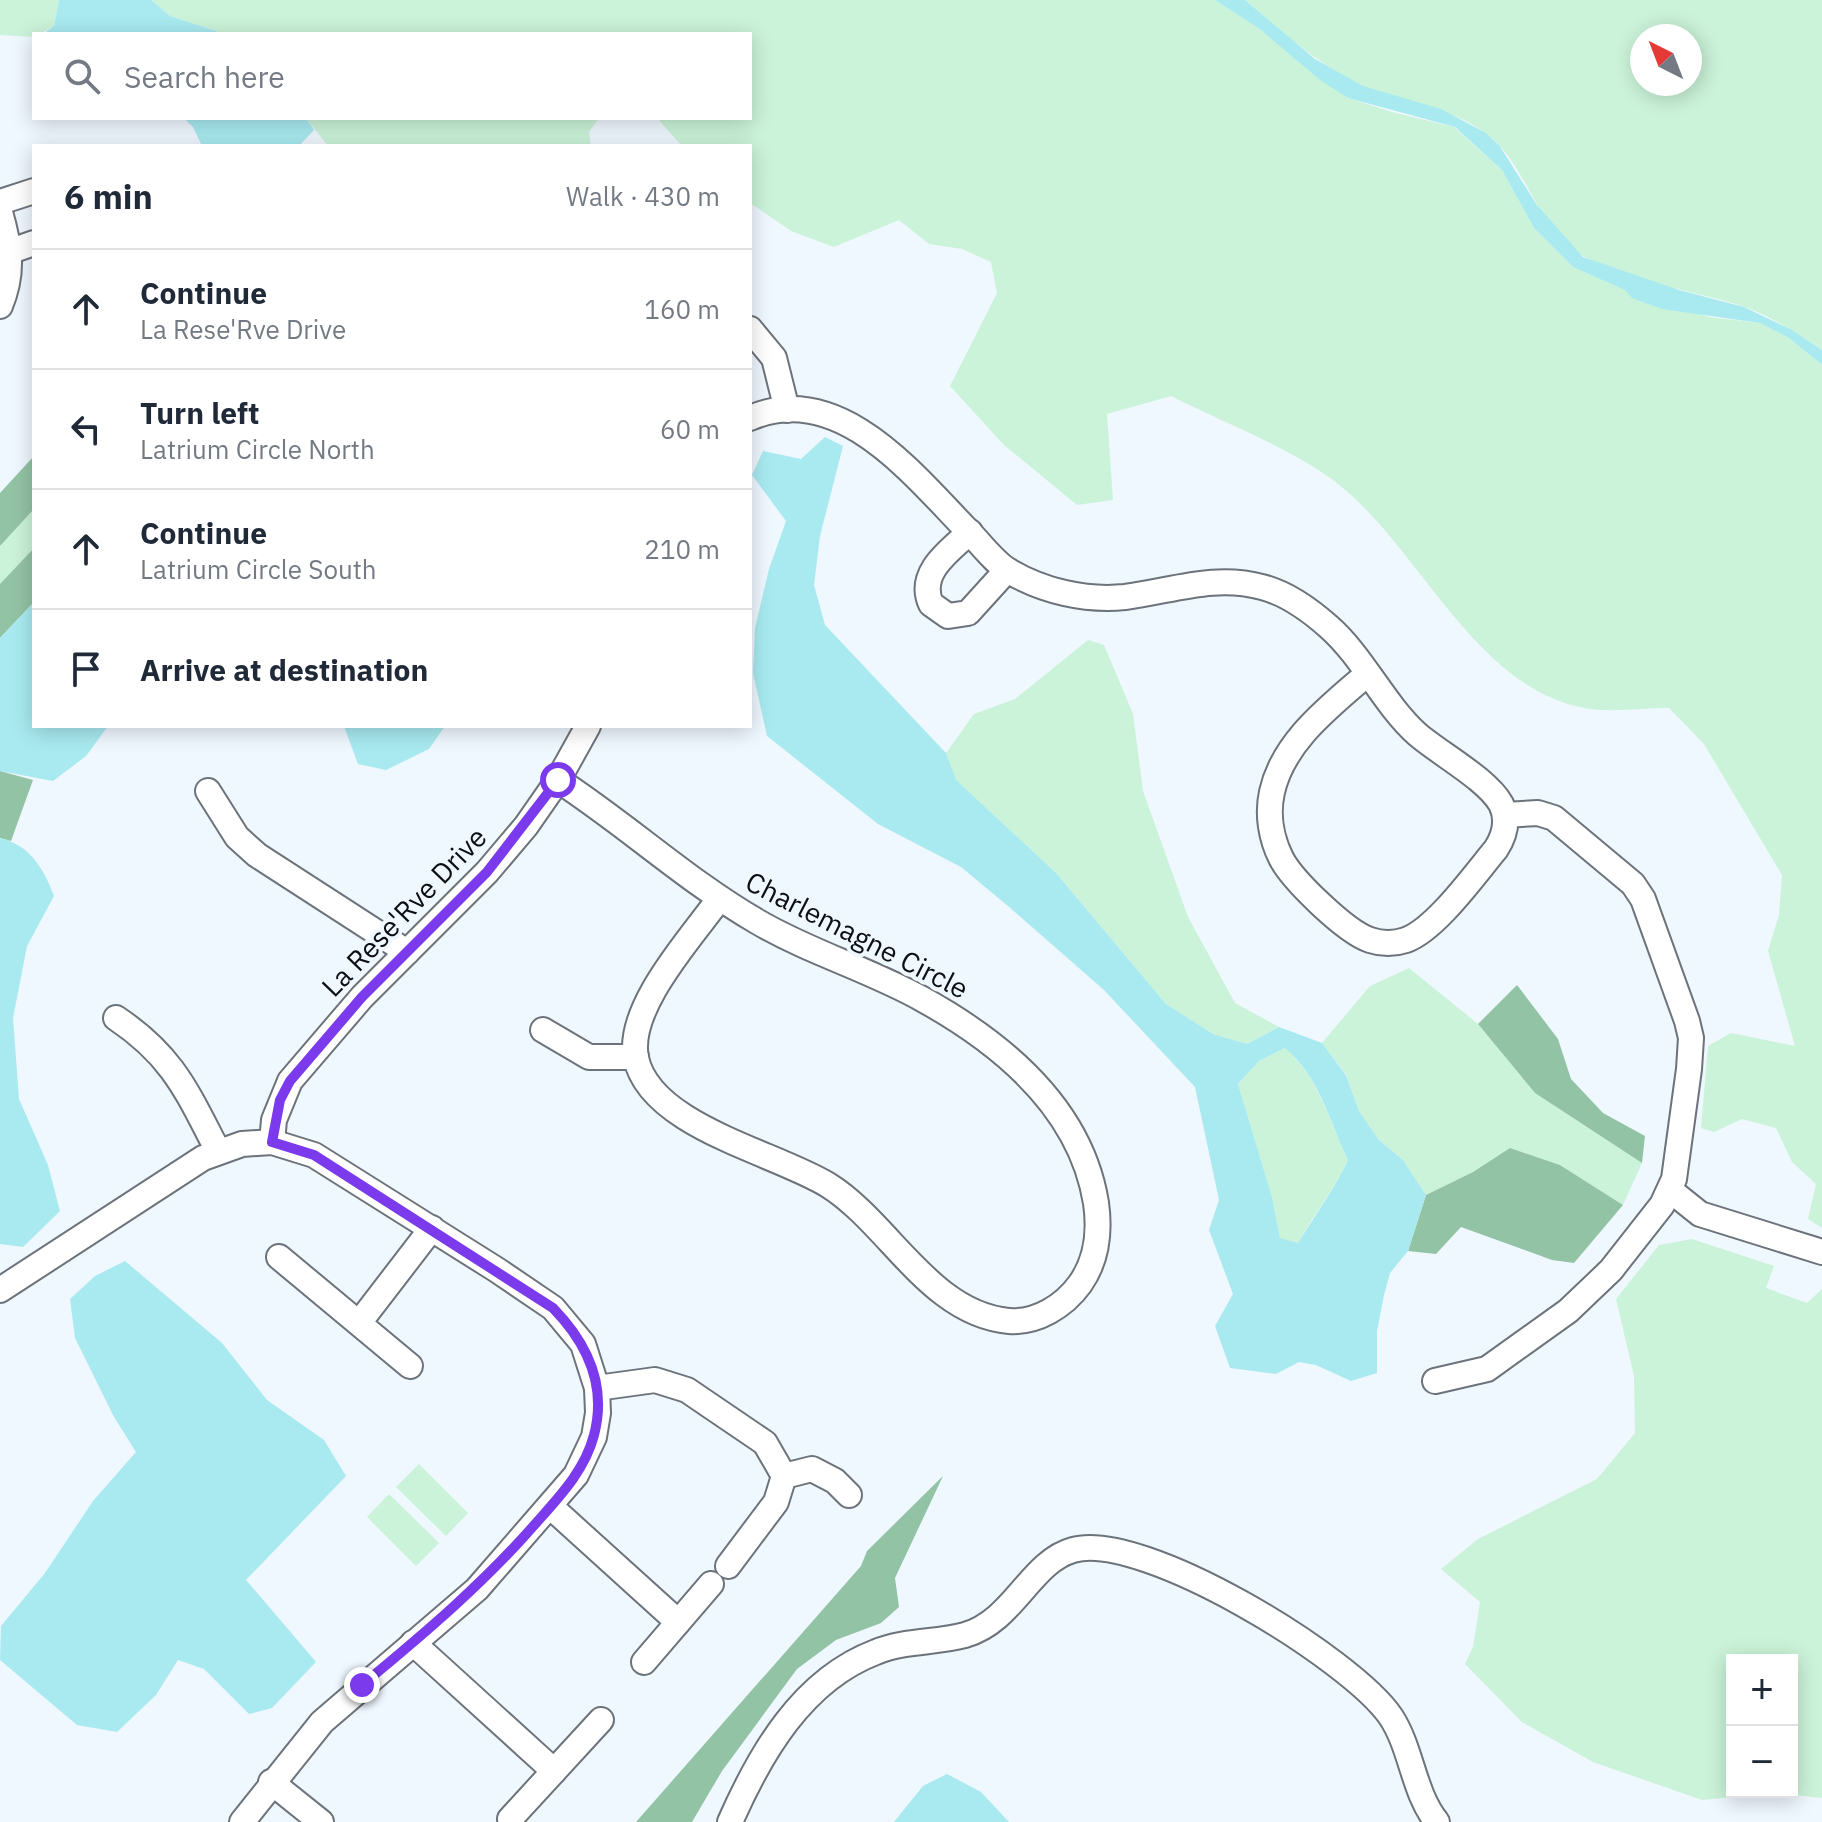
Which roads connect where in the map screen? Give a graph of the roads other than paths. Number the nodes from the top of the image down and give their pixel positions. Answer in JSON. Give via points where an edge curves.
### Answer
{"nodes":[{"id":1,"x":32,"y":192,"type":"edge"},
{"id":2,"x":0,"y":202,"type":"edge"},
{"id":3,"x":0,"y":212,"type":"edge"},
{"id":4,"x":22,"y":247,"type":"edge"},
{"id":5,"x":0,"y":306,"type":"edge"},
{"id":6,"x":752,"y":331,"type":"edge"},
{"id":7,"x":787,"y":410,"type":"junction"},
{"id":8,"x":752,"y":418,"type":"edge"},
{"id":9,"x":970,"y":532,"type":"junction"},
{"id":10,"x":1007,"y":570,"type":"junction"},
{"id":11,"x":1366,"y":675,"type":"junction"},
{"id":12,"x":587,"y":728,"type":"edge"},
{"id":13,"x":558,"y":780,"type":"junction"},
{"id":14,"x":208,"y":791,"type":"dead end"},
{"id":15,"x":1505,"y":815,"type":"junction"},
{"id":16,"x":719,"y":899,"type":"junction"},
{"id":17,"x":407,"y":952,"type":"junction"},
{"id":18,"x":116,"y":1018,"type":"dead end"},
{"id":19,"x":543,"y":1030,"type":"dead end"},
{"id":20,"x":636,"y":1057,"type":"junction"},
{"id":21,"x":272,"y":1142,"type":"junction"},
{"id":22,"x":218,"y":1151,"type":"junction"},
{"id":23,"x":1670,"y":1190,"type":"junction"},
{"id":24,"x":432,"y":1228,"type":"junction"},
{"id":25,"x":1822,"y":1252,"type":"edge"},
{"id":26,"x":279,"y":1257,"type":"dead end"},
{"id":27,"x":0,"y":1290,"type":"edge"},
{"id":28,"x":359,"y":1323,"type":"junction"},
{"id":29,"x":410,"y":1366,"type":"dead end"},
{"id":30,"x":1435,"y":1381,"type":"dead end"},
{"id":31,"x":597,"y":1388,"type":"junction"},
{"id":32,"x":784,"y":1476,"type":"junction"},
{"id":33,"x":849,"y":1495,"type":"dead end"},
{"id":34,"x":551,"y":1507,"type":"junction"},
{"id":35,"x":678,"y":1622,"type":"junction"},
{"id":36,"x":413,"y":1643,"type":"junction"},
{"id":37,"x":644,"y":1662,"type":"dead end"},
{"id":38,"x":601,"y":1720,"type":"dead end"},
{"id":39,"x":554,"y":1771,"type":"junction"},
{"id":40,"x":271,"y":1782,"type":"junction"},
{"id":41,"x":510,"y":1819,"type":"dead end"},
{"id":42,"x":242,"y":1822,"type":"edge"},
{"id":43,"x":321,"y":1822,"type":"edge"},
{"id":44,"x":730,"y":1822,"type":"edge"},
{"id":45,"x":1437,"y":1822,"type":"edge"}],
"edges":[{"from":1,"to":2,"type":"street"},
{"from":3,"to":4,"type":"street"},
{"from":4,"to":5,"type":"street"},
{"from":6,"to":7,"type":"street","via":[[774,358]]},
{"from":7,"to":8,"type":"street"},
{"from":7,"to":9,"type":"street","via":[[831,416],[854,426]]},
{"from":9,"to":10,"type":"street"},
{"from":9,"to":10,"type":"street","via":[[929,575],[931,604],[948,616],[968,613]]},
{"from":10,"to":11,"type":"street","via":[[1056,592],[1085,597],[1127,597],[1207,581],[1261,586],[1331,629]]},
{"from":11,"to":15,"type":"street","via":[[1417,734],[1493,794]]},
{"from":11,"to":15,"type":"street","via":[[1301,738],[1278,771],[1272,794],[1273,837],[1295,878],[1354,931],[1367,939],[1396,943],[1423,930],[1496,849],[1503,839]]},
{"from":12,"to":13,"type":"street","name":"La Rese'Rve Drive"},
{"from":13,"to":16,"type":"street","name":"Charlemagne Circle"},
{"from":13,"to":17,"type":"street","name":"La Rese'Rve Drive","via":[[487,872]]},
{"from":14,"to":17,"type":"street","via":[[237,837],[257,855]]},
{"from":15,"to":23,"type":"street","via":[[1538,813],[1554,818],[1633,884],[1643,899],[1691,1038]]},
{"from":16,"to":20,"type":"street","name":"Charlemagne Circle","via":[[652,996],[636,1036]]},
{"from":16,"to":20,"type":"street","name":"Charlemagne Circle","via":[[762,925],[953,1016],[1021,1068],[1069,1129],[1094,1189],[1097,1243],[1083,1280],[1053,1309],[1030,1319],[1010,1321],[968,1307],[915,1267],[840,1193],[806,1171],[672,1110],[654,1094]]},
{"from":17,"to":21,"type":"street","name":"La Rese'Rve Drive","via":[[290,1081],[277,1110]]},
{"from":18,"to":22,"type":"street","via":[[156,1047],[174,1069]]},
{"from":19,"to":20,"type":"street","via":[[589,1057]]},
{"from":21,"to":22,"type":"street"},
{"from":21,"to":24,"type":"street","via":[[314,1155]]},
{"from":22,"to":27,"type":"street"},
{"from":23,"to":25,"type":"street","via":[[1700,1214]]},
{"from":23,"to":30,"type":"street","via":[[1611,1270],[1568,1311],[1487,1369]]},
{"from":24,"to":28,"type":"street"},
{"from":24,"to":31,"type":"street","via":[[553,1308],[583,1344]]},
{"from":26,"to":28,"type":"street"},
{"from":28,"to":29,"type":"street"},
{"from":31,"to":32,"type":"street","via":[[655,1380],[687,1390],[765,1443]]},
{"from":31,"to":34,"type":"street","via":[[598,1413],[586,1456]]},
{"from":32,"to":33,"type":"street","via":[[812,1469]]},
{"from":32,"to":35,"type":"street","via":[[776,1502]]},
{"from":34,"to":35,"type":"street"},
{"from":34,"to":36,"type":"street","via":[[477,1589]]},
{"from":35,"to":37,"type":"street"},
{"from":36,"to":39,"type":"street"},
{"from":36,"to":40,"type":"street","via":[[322,1722]]},
{"from":38,"to":39,"type":"street"},
{"from":39,"to":41,"type":"street"},
{"from":40,"to":42,"type":"street"},
{"from":40,"to":43,"type":"street"},
{"from":44,"to":45,"type":"street","via":[[762,1757],[787,1721],[828,1680],[876,1652],[984,1628],[1057,1558],[1088,1548],[1124,1551],[1241,1602],[1339,1665],[1391,1717],[1428,1812]]}]}
